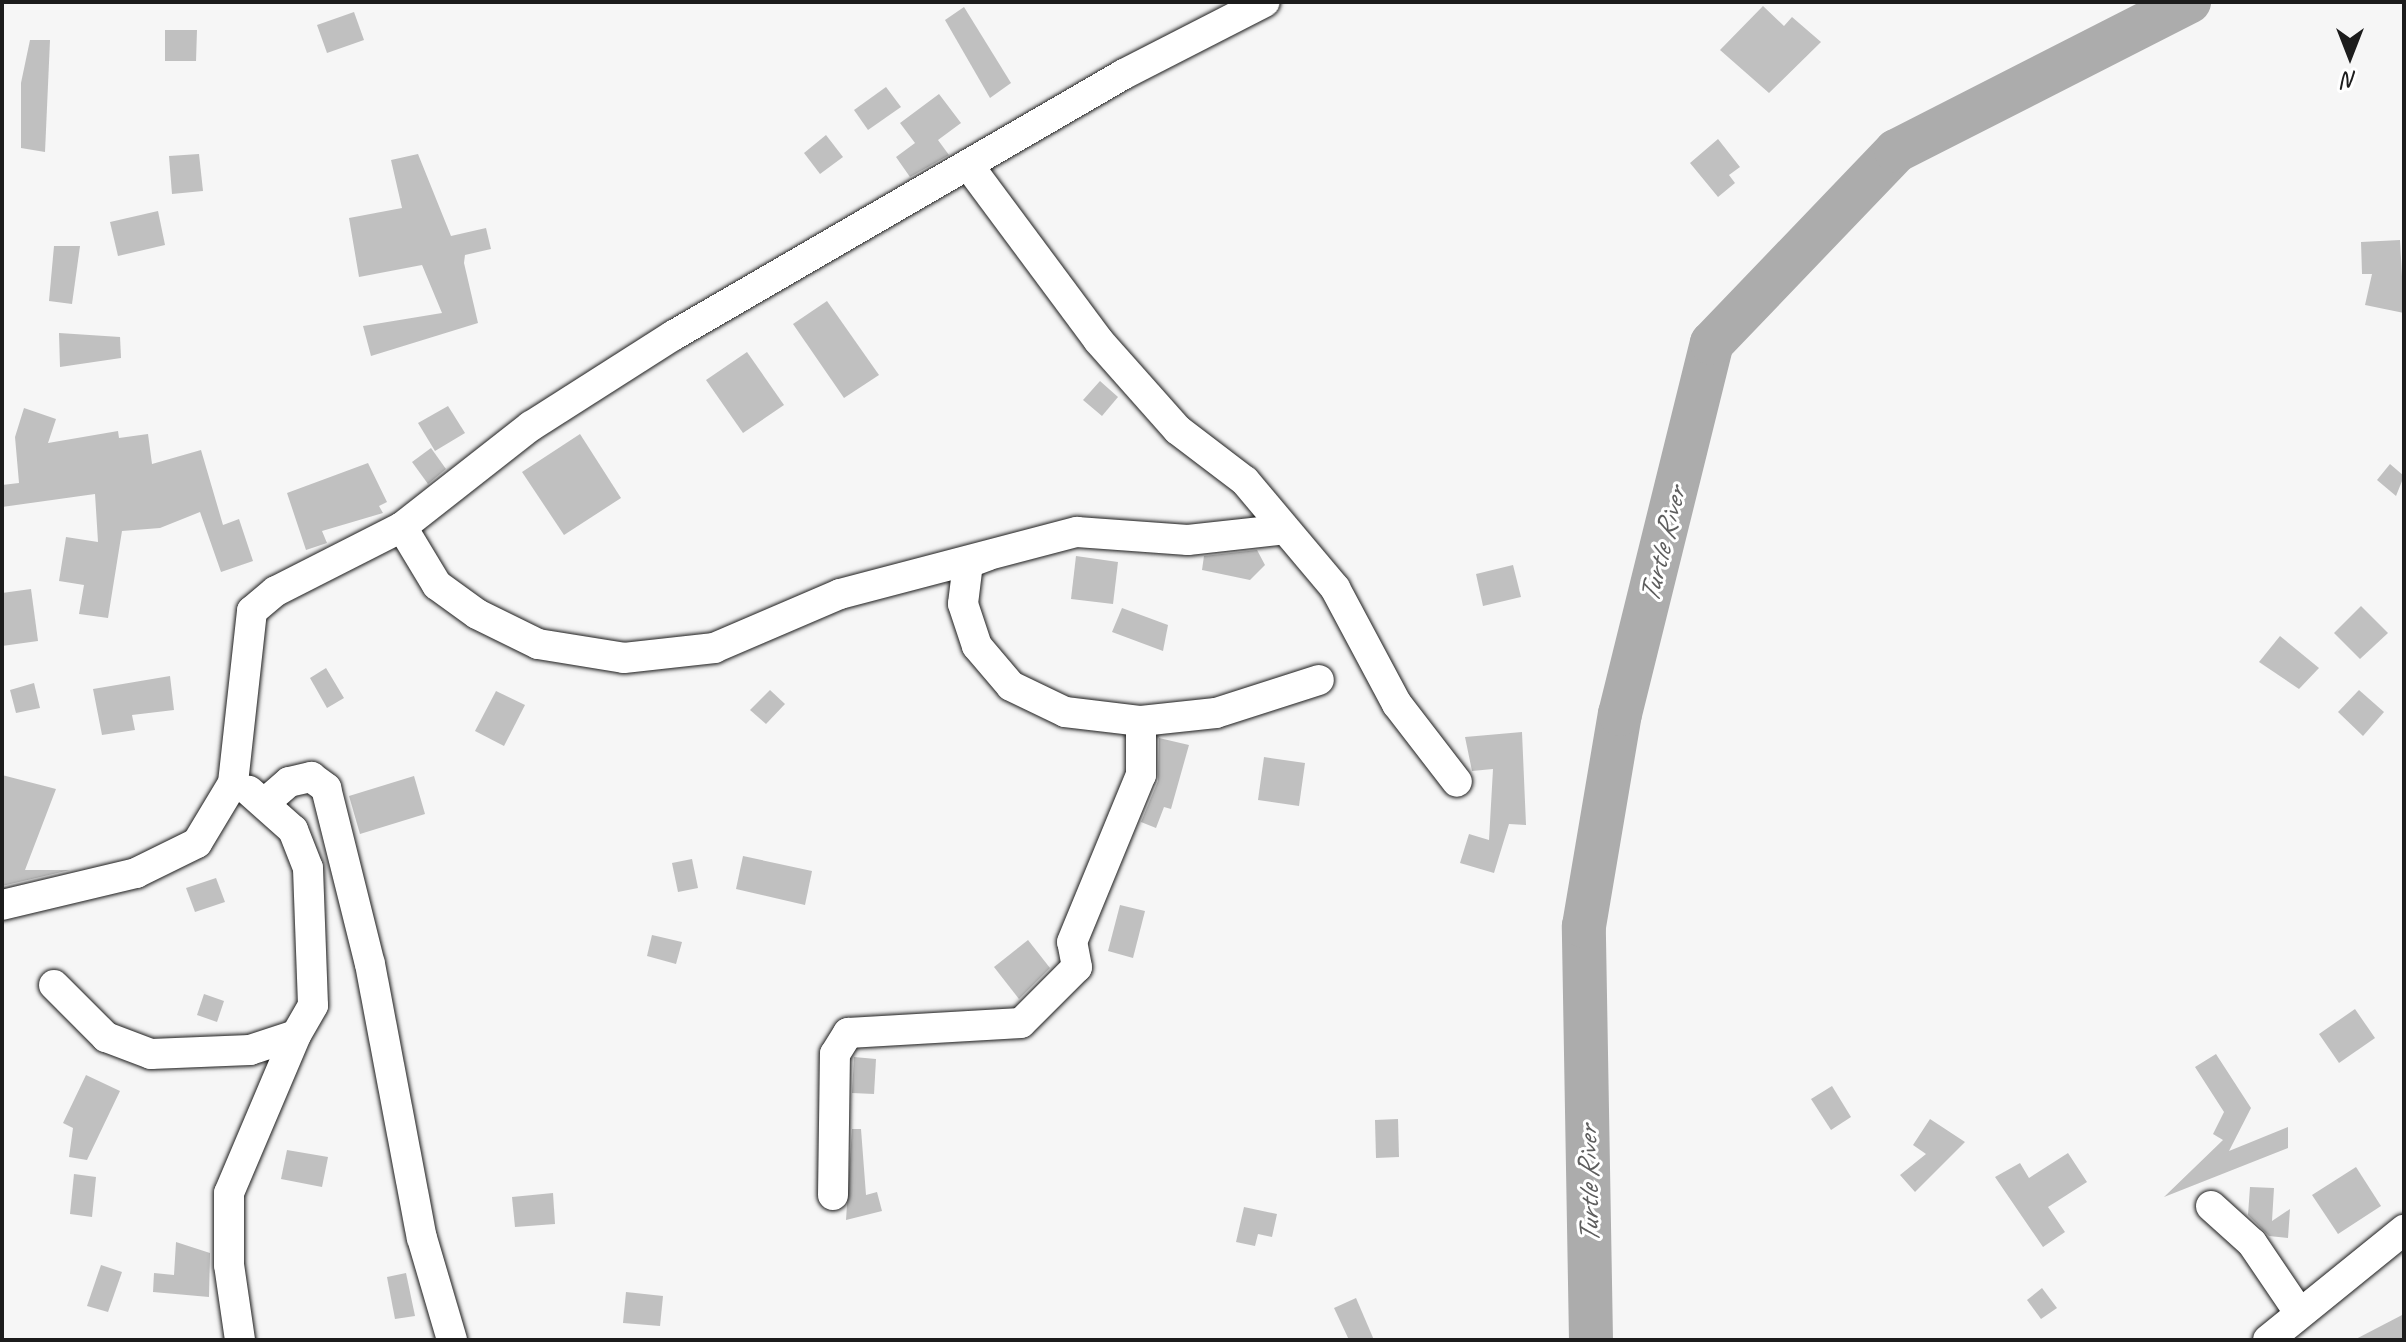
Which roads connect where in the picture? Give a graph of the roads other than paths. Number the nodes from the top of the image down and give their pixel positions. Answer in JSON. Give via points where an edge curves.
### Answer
{"nodes":[{"id":1,"x":1265,"y":2,"type":"edge"},
{"id":2,"x":969,"y":166,"type":"junction"},
{"id":3,"x":402,"y":527,"type":"junction"},
{"id":4,"x":1279,"y":530,"type":"junction"},
{"id":5,"x":1004,"y":550,"type":"junction"},
{"id":6,"x":1319,"y":680,"type":"dead end"},
{"id":7,"x":1141,"y":721,"type":"junction"},
{"id":8,"x":1457,"y":782,"type":"dead end"},
{"id":9,"x":233,"y":783,"type":"junction"},
{"id":10,"x":267,"y":801,"type":"junction"},
{"id":11,"x":2,"y":905,"type":"edge"},
{"id":12,"x":54,"y":985,"type":"dead end"},
{"id":13,"x":296,"y":1035,"type":"junction"},
{"id":14,"x":833,"y":1195,"type":"dead end"},
{"id":15,"x":2211,"y":1206,"type":"dead end"},
{"id":16,"x":2404,"y":1230,"type":"edge"},
{"id":17,"x":2298,"y":1311,"type":"junction"},
{"id":18,"x":240,"y":1340,"type":"edge"},
{"id":19,"x":452,"y":1340,"type":"edge"},
{"id":20,"x":2268,"y":1340,"type":"edge"}],
"edges":[{"from":1,"to":2,"type":"street","via":[[1124,74]]},
{"from":2,"to":3,"type":"street","via":[[591,386]]},
{"from":2,"to":4,"type":"street","via":[[1098,340],[1178,430],[1245,481]]},
{"from":3,"to":5,"type":"street","via":[[437,585],[477,614],[538,644],[624,658],[714,648],[840,594],[904,583]]},
{"from":3,"to":9,"type":"street","via":[[252,611]]},
{"from":4,"to":5,"type":"street","via":[[1188,540],[1077,532]]},
{"from":4,"to":8,"type":"street","via":[[1335,588],[1397,704]]},
{"from":5,"to":7,"type":"street","via":[[968,563],[963,604],[977,646],[1011,686],[1065,712]]},
{"from":6,"to":7,"type":"street","via":[[1216,713]]},
{"from":7,"to":14,"type":"street","via":[[1141,775],[1072,942],[1077,967],[1021,1023],[848,1033],[835,1054]]},
{"from":9,"to":10,"type":"street"},
{"from":9,"to":11,"type":"street","via":[[216,819],[175,857]]},
{"from":10,"to":13,"type":"street","via":[[293,830],[308,868],[313,1005]]},
{"from":10,"to":19,"type":"street","via":[[289,782],[311,777],[330,801],[422,1238]]},
{"from":12,"to":13,"type":"street","via":[[106,1037],[151,1054],[250,1050]]},
{"from":13,"to":18,"type":"street","via":[[229,1193],[229,1265]]},
{"from":15,"to":17,"type":"street","via":[[2252,1243]]},
{"from":16,"to":17,"type":"street"},
{"from":17,"to":20,"type":"street"}]}
